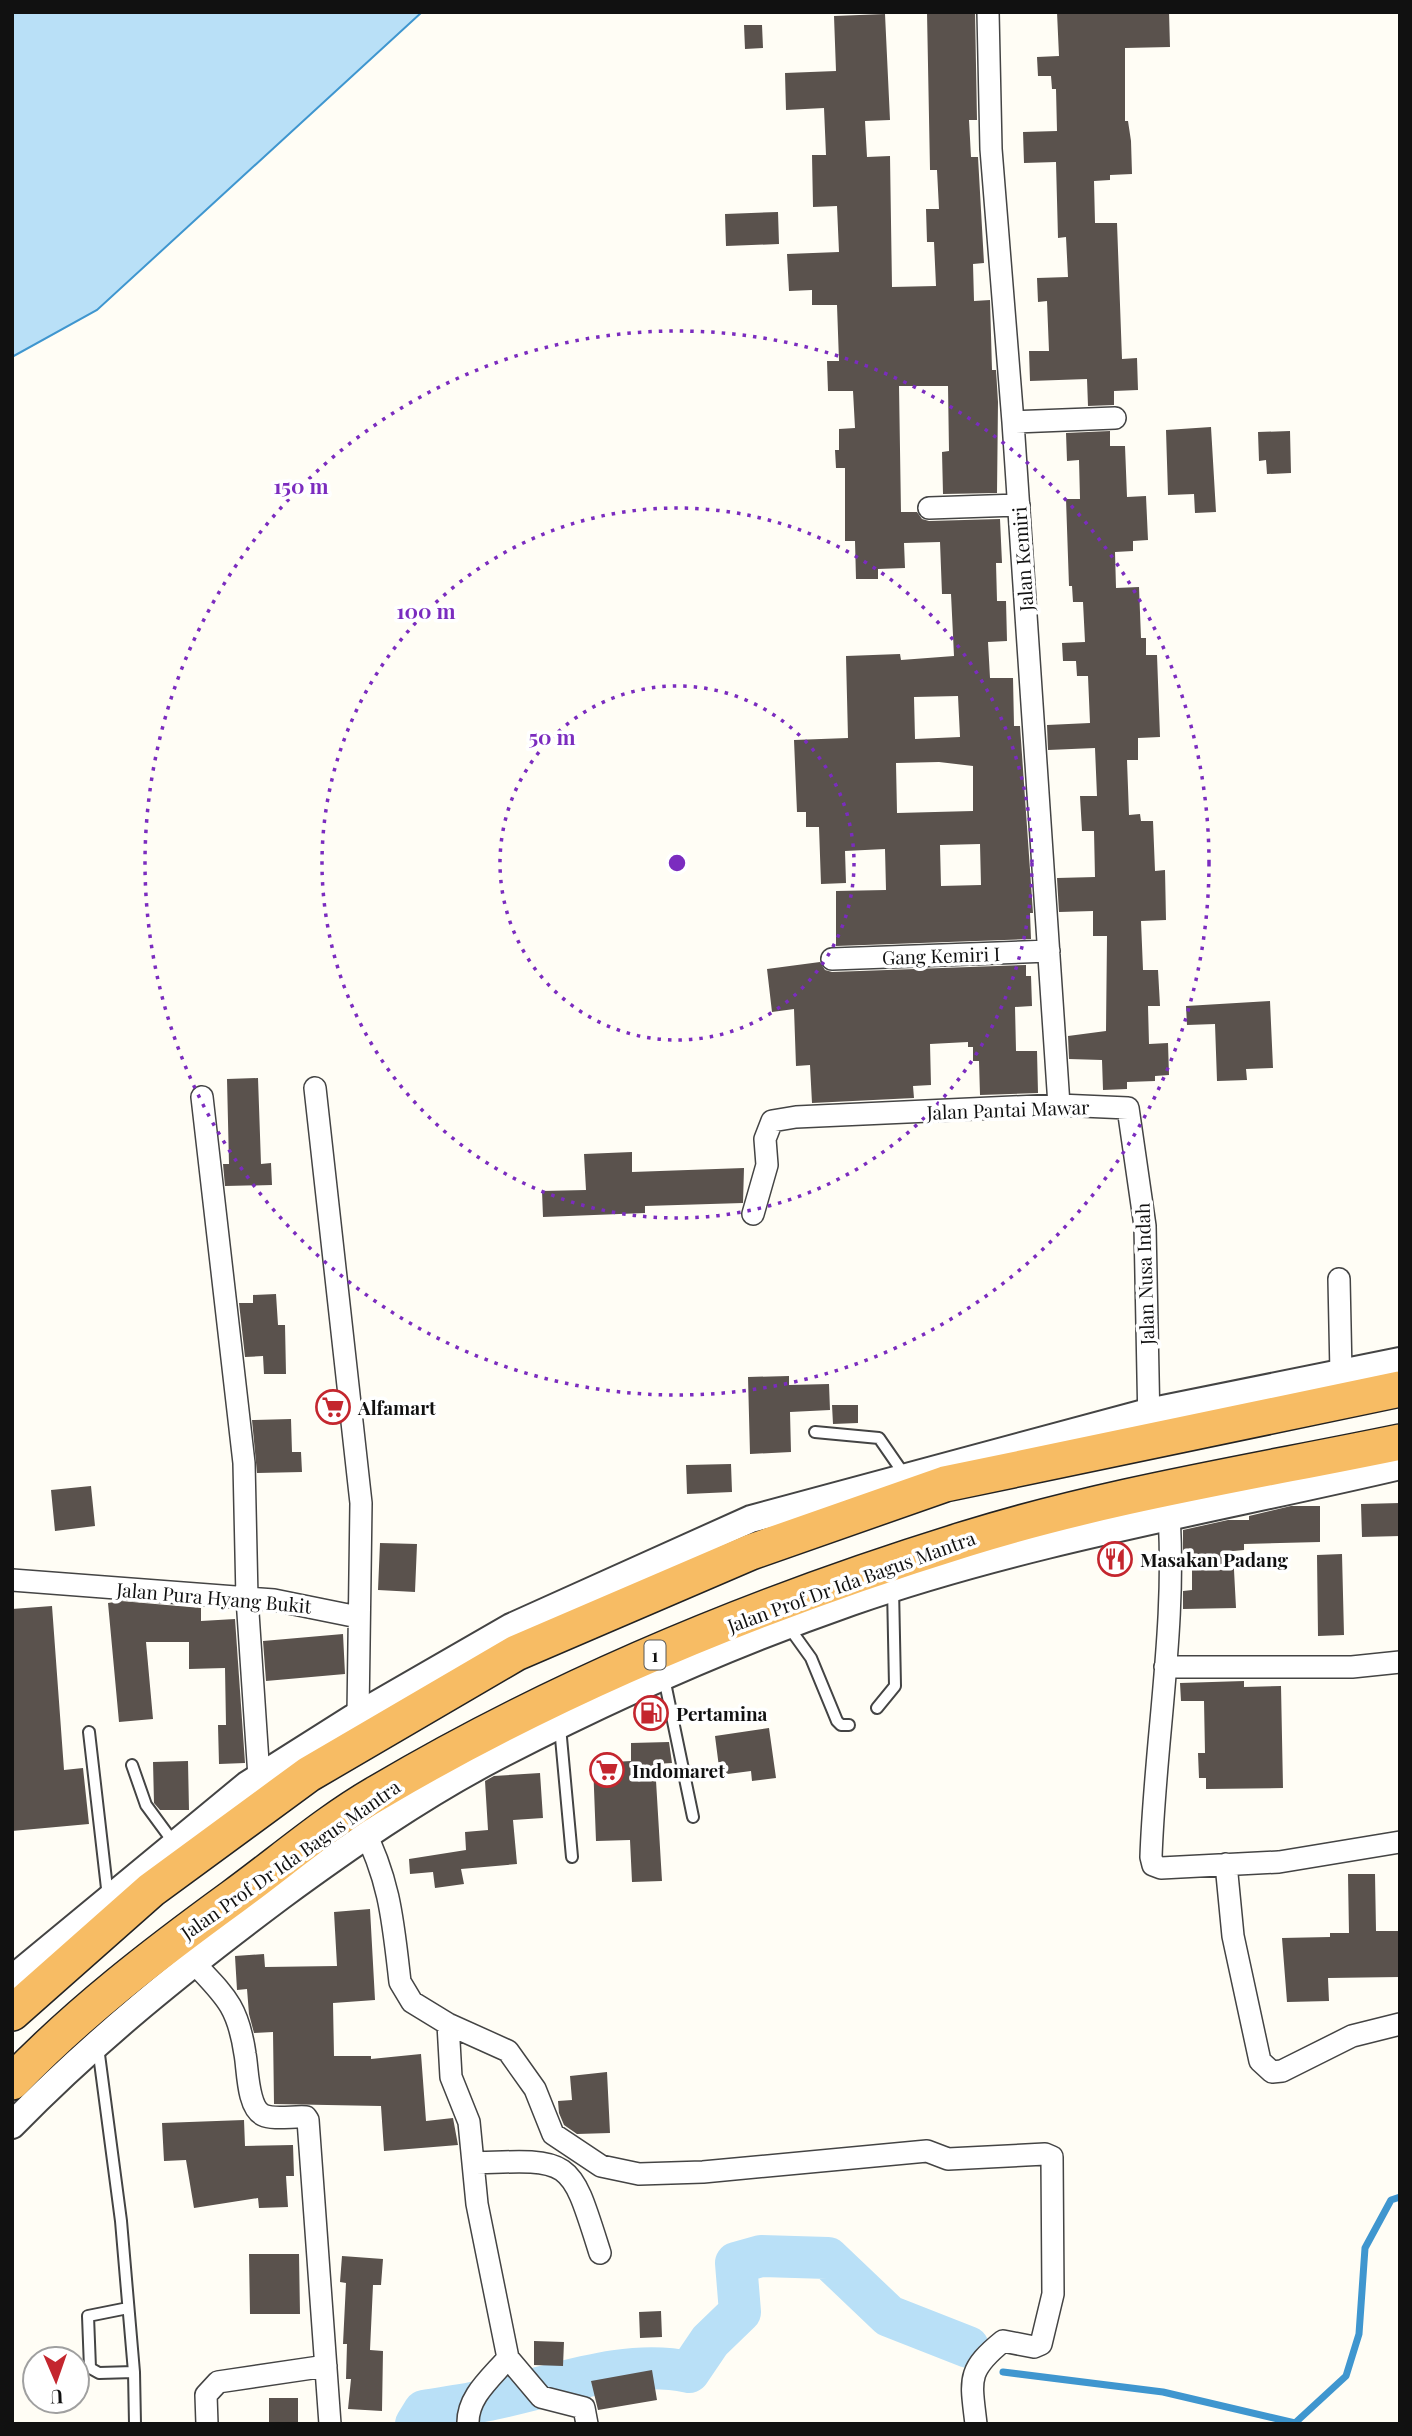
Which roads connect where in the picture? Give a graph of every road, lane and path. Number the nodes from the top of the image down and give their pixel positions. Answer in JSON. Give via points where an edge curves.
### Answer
{"nodes":[{"id":1,"x":988,"y":12,"type":"edge"},
{"id":2,"x":1115,"y":418,"type":"dead end"},
{"id":3,"x":1013,"y":422,"type":"junction"},
{"id":4,"x":1019,"y":505,"type":"junction"},
{"id":5,"x":929,"y":508,"type":"dead end"},
{"id":6,"x":1049,"y":951,"type":"junction"},
{"id":7,"x":832,"y":959,"type":"dead end"},
{"id":8,"x":314,"y":1088,"type":"dead end"},
{"id":9,"x":202,"y":1097,"type":"dead end"},
{"id":10,"x":1059,"y":1105,"type":"junction"},
{"id":11,"x":1128,"y":1108,"type":"joint"},
{"id":12,"x":753,"y":1214,"type":"dead end"},
{"id":13,"x":1339,"y":1279,"type":"dead end"},
{"id":14,"x":1400,"y":1361,"type":"edge"},
{"id":15,"x":1341,"y":1373,"type":"junction"},
{"id":16,"x":1400,"y":1389,"type":"edge"},
{"id":17,"x":1150,"y":1426,"type":"junction"},
{"id":18,"x":816,"y":1432,"type":"dead end"},
{"id":19,"x":1400,"y":1442,"type":"edge"},
{"id":20,"x":1400,"y":1466,"type":"edge"},
{"id":21,"x":906,"y":1477,"type":"junction"},
{"id":22,"x":1168,"y":1502,"type":"junction"},
{"id":23,"x":893,"y":1576,"type":"junction"},
{"id":24,"x":12,"y":1580,"type":"edge"},
{"id":25,"x":247,"y":1598,"type":"junction"},
{"id":26,"x":358,"y":1617,"type":"junction"},
{"id":27,"x":788,"y":1626,"type":"junction"},
{"id":28,"x":1400,"y":1662,"type":"edge"},
{"id":29,"x":1165,"y":1667,"type":"junction"},
{"id":30,"x":664,"y":1678,"type":"junction"},
{"id":31,"x":877,"y":1708,"type":"dead end"},
{"id":32,"x":358,"y":1715,"type":"junction"},
{"id":33,"x":849,"y":1725,"type":"dead end"},
{"id":34,"x":560,"y":1727,"type":"junction"},
{"id":35,"x":89,"y":1732,"type":"dead end"},
{"id":36,"x":132,"y":1765,"type":"dead end"},
{"id":37,"x":259,"y":1777,"type":"junction"},
{"id":38,"x":693,"y":1816,"type":"dead end"},
{"id":39,"x":360,"y":1823,"type":"junction"},
{"id":40,"x":1400,"y":1842,"type":"edge"},
{"id":41,"x":174,"y":1843,"type":"junction"},
{"id":42,"x":572,"y":1857,"type":"dead end"},
{"id":43,"x":1226,"y":1864,"type":"junction"},
{"id":44,"x":108,"y":1899,"type":"junction"},
{"id":45,"x":194,"y":1963,"type":"junction"},
{"id":46,"x":12,"y":1979,"type":"edge"},
{"id":47,"x":12,"y":2013,"type":"edge"},
{"id":48,"x":448,"y":2024,"type":"junction"},
{"id":49,"x":1400,"y":2024,"type":"edge"},
{"id":50,"x":97,"y":2043,"type":"junction"},
{"id":51,"x":12,"y":2082,"type":"edge"},
{"id":52,"x":12,"y":2125,"type":"edge"},
{"id":53,"x":473,"y":2163,"type":"junction"},
{"id":54,"x":600,"y":2253,"type":"dead end"},
{"id":55,"x":128,"y":2308,"type":"junction"},
{"id":56,"x":513,"y":2365,"type":"junction"},
{"id":57,"x":326,"y":2366,"type":"junction"},
{"id":58,"x":134,"y":2372,"type":"junction"},
{"id":59,"x":470,"y":2411,"type":"edge"},
{"id":60,"x":135,"y":2424,"type":"edge"},
{"id":61,"x":207,"y":2424,"type":"edge"},
{"id":62,"x":330,"y":2424,"type":"edge"},
{"id":63,"x":587,"y":2424,"type":"edge"},
{"id":64,"x":976,"y":2424,"type":"edge"}],
"edges":[{"from":1,"to":3,"type":"street","name":"Jalan Kemiri","via":[[991,149]]},
{"from":2,"to":3,"type":"street"},
{"from":3,"to":4,"type":"street","name":"Jalan Kemiri"},
{"from":4,"to":5,"type":"street"},
{"from":4,"to":6,"type":"street","name":"Jalan Kemiri"},
{"from":6,"to":7,"type":"street","name":"Gang Kemiri I"},
{"from":6,"to":10,"type":"street","name":"Jalan Kemiri"},
{"from":8,"to":26,"type":"street","via":[[361,1503]]},
{"from":9,"to":25,"type":"street","via":[[239,1412]]},
{"from":10,"to":11,"type":"street","name":"Jalan Pantai Mawar"},
{"from":10,"to":12,"type":"street","name":"Jalan Pantai Mawar","via":[[772,1121],[765,1139],[767,1165]]},
{"from":11,"to":17,"type":"street","name":"Jalan Nusa Indah","via":[[1144,1226]]},
{"from":13,"to":15,"type":"street"},
{"from":14,"to":15,"type":"street"},
{"from":15,"to":17,"type":"street"},
{"from":16,"to":17,"type":"highway"},
{"from":17,"to":21,"type":"street"},
{"from":17,"to":47,"type":"highway","via":[[945,1484],[751,1552],[516,1653],[309,1774],[151,1890]]},
{"from":18,"to":21,"type":"lane","via":[[879,1438]]},
{"from":19,"to":22,"type":"highway","name":"Jalan Prof Dr Ida Bagus Mantra","number":"1"},
{"from":20,"to":22,"type":"street"},
{"from":21,"to":32,"type":"street","via":[[751,1519],[512,1627]]},
{"from":22,"to":23,"type":"highway","name":"Jalan Prof Dr Ida Bagus Mantra","number":"1","via":[[969,1538]]},
{"from":22,"to":29,"type":"street"},
{"from":23,"to":27,"type":"street"},
{"from":23,"to":31,"type":"lane","via":[[895,1686]]},
{"from":23,"to":39,"type":"highway","name":"Jalan Prof Dr Ida Bagus Mantra","number":"1","via":[[793,1598],[557,1695],[376,1793]]},
{"from":24,"to":25,"type":"street","name":"Jalan Pura Hyang Bukit"},
{"from":25,"to":26,"type":"street","name":"Jalan Pura Hyang Bukit"},
{"from":25,"to":37,"type":"street"},
{"from":26,"to":32,"type":"street"},
{"from":27,"to":30,"type":"street"},
{"from":27,"to":33,"type":"lane","via":[[811,1658],[836,1721]]},
{"from":28,"to":29,"type":"street","via":[[1352,1667]]},
{"from":29,"to":43,"type":"street","via":[[1153,1786],[1153,1865]]},
{"from":30,"to":34,"type":"street"},
{"from":30,"to":38,"type":"lane"},
{"from":32,"to":37,"type":"street"},
{"from":34,"to":39,"type":"street"},
{"from":34,"to":42,"type":"lane"},
{"from":35,"to":44,"type":"lane"},
{"from":36,"to":41,"type":"lane","via":[[146,1805]]},
{"from":37,"to":41,"type":"street"},
{"from":39,"to":45,"type":"street"},
{"from":39,"to":48,"type":"street","via":[[391,1899],[405,1994]]},
{"from":39,"to":51,"type":"highway","name":"Jalan Prof Dr Ida Bagus Mantra","number":"1","via":[[176,1938]]},
{"from":40,"to":43,"type":"street","via":[[1279,1862]]},
{"from":41,"to":44,"type":"street"},
{"from":43,"to":49,"type":"street","via":[[1233,1936],[1260,2061],[1272,2072],[1282,2071],[1352,2036]]},
{"from":44,"to":46,"type":"street"},
{"from":45,"to":50,"type":"street"},
{"from":45,"to":57,"type":"street","via":[[230,2001],[258,2111],[265,2116],[306,2116],[308,2120]]},
{"from":48,"to":53,"type":"street","via":[[451,2077],[469,2122]]},
{"from":48,"to":64,"type":"street","via":[[508,2051],[535,2089],[553,2134],[601,2166],[614,2169],[639,2174],[703,2172],[927,2151],[948,2159],[1052,2157],[1053,2294],[1041,2344],[1034,2347],[1003,2341],[974,2371]]},
{"from":50,"to":52,"type":"street"},
{"from":50,"to":55,"type":"lane"},
{"from":53,"to":54,"type":"street","via":[[539,2160],[560,2166],[580,2190]]},
{"from":53,"to":56,"type":"street","via":[[477,2204]]},
{"from":55,"to":58,"type":"lane"},
{"from":55,"to":58,"type":"lane","via":[[88,2316],[90,2368],[99,2373]]},
{"from":56,"to":59,"type":"street"},
{"from":56,"to":63,"type":"street","via":[[541,2398],[584,2408]]},
{"from":57,"to":61,"type":"street","via":[[218,2382],[205,2395]]},
{"from":57,"to":62,"type":"street"},
{"from":58,"to":60,"type":"lane"}]}
